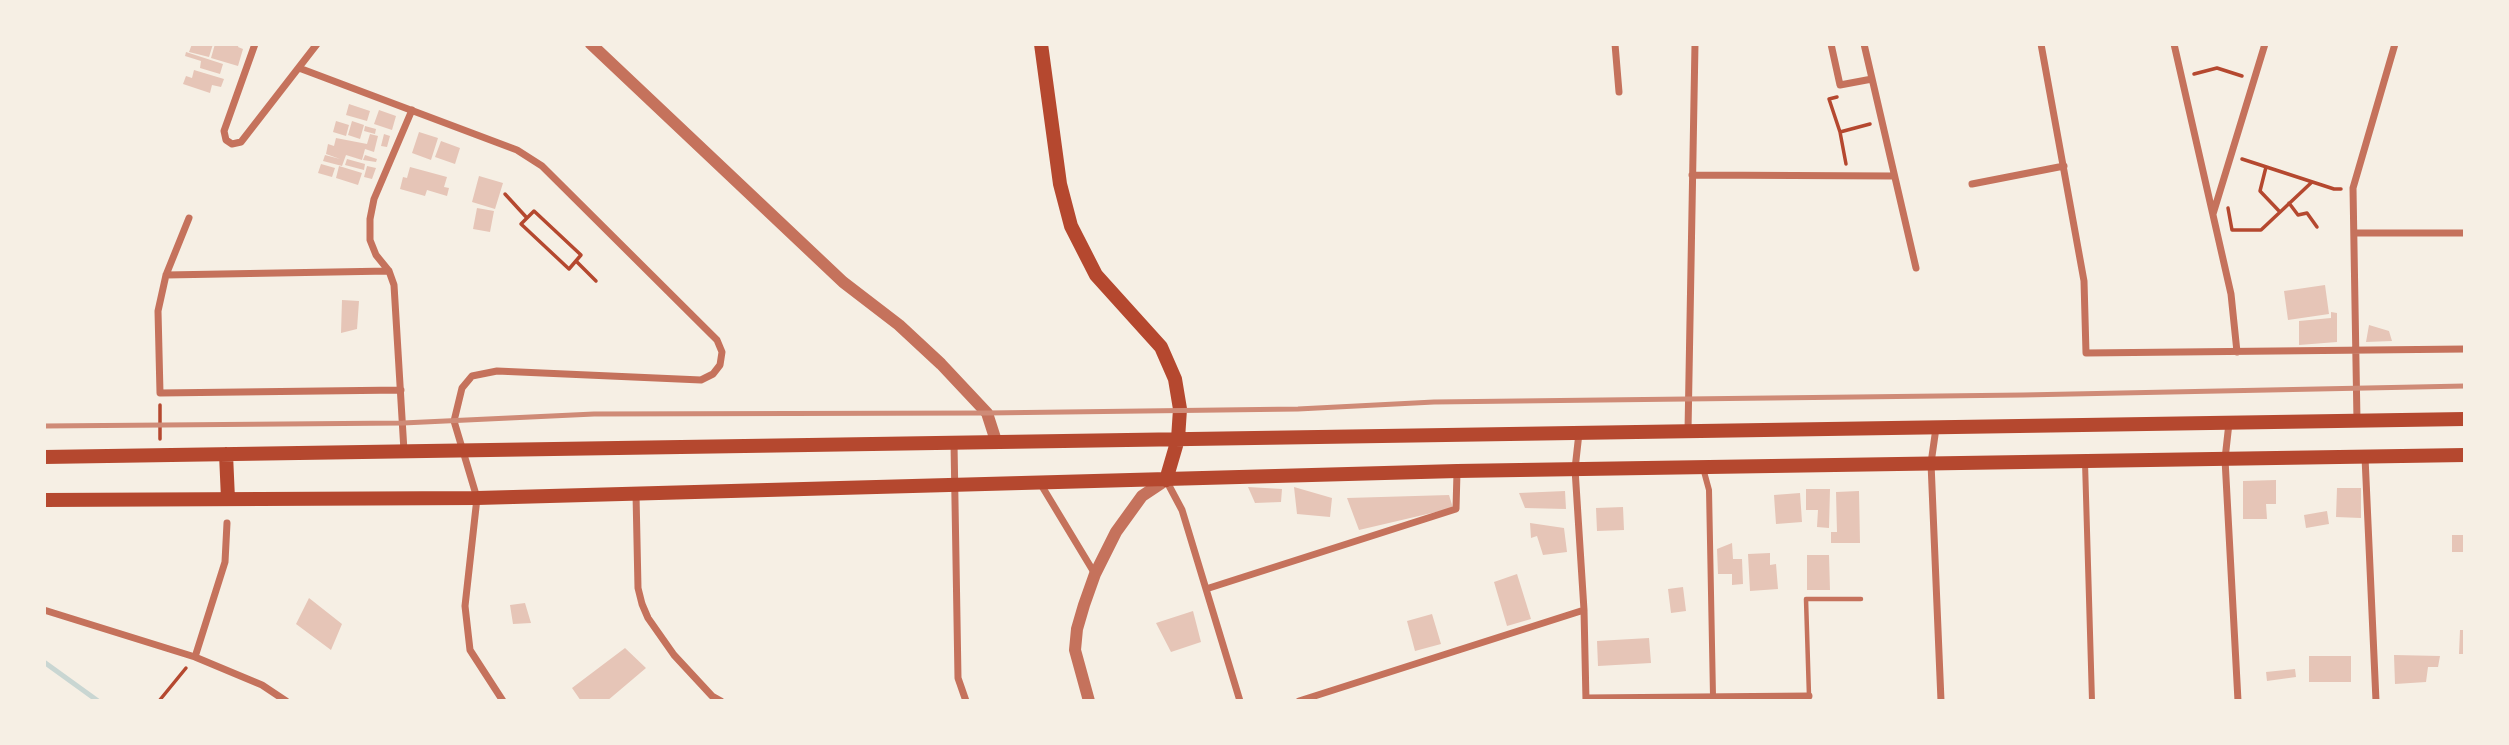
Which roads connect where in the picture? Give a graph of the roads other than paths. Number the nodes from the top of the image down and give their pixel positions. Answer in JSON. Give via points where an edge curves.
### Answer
{"nodes":[{"id":1,"x":255,"y":44,"type":"edge"},
{"id":2,"x":317,"y":44,"type":"edge"},
{"id":3,"x":591,"y":44,"type":"edge"},
{"id":4,"x":1041,"y":44,"type":"edge"},
{"id":5,"x":1615,"y":44,"type":"edge"},
{"id":6,"x":1695,"y":44,"type":"edge"},
{"id":7,"x":1831,"y":44,"type":"edge"},
{"id":8,"x":1864,"y":44,"type":"edge"},
{"id":9,"x":2041,"y":44,"type":"edge"},
{"id":10,"x":2174,"y":44,"type":"edge"},
{"id":11,"x":2265,"y":44,"type":"edge"},
{"id":12,"x":2395,"y":44,"type":"edge"},
{"id":13,"x":299,"y":68,"type":"junction"},
{"id":14,"x":1872,"y":79,"type":"junction"},
{"id":15,"x":1619,"y":92,"type":"dead end"},
{"id":16,"x":412,"y":110,"type":"junction"},
{"id":17,"x":2064,"y":166,"type":"junction"},
{"id":18,"x":1692,"y":175,"type":"junction"},
{"id":19,"x":1894,"y":176,"type":"junction"},
{"id":20,"x":1972,"y":184,"type":"dead end"},
{"id":21,"x":2213,"y":214,"type":"junction"},
{"id":22,"x":189,"y":218,"type":"dead end"},
{"id":23,"x":2354,"y":233,"type":"junction"},
{"id":24,"x":2465,"y":233,"type":"edge"},
{"id":25,"x":1916,"y":268,"type":"dead end"},
{"id":26,"x":389,"y":271,"type":"junction"},
{"id":27,"x":166,"y":275,"type":"junction"},
{"id":28,"x":2465,"y":349,"type":"edge"},
{"id":29,"x":2357,"y":350,"type":"junction"},
{"id":30,"x":2237,"y":352,"type":"junction"},
{"id":31,"x":401,"y":390,"type":"junction"},
{"id":32,"x":2465,"y":419,"type":"edge"},
{"id":33,"x":2357,"y":421,"type":"junction"},
{"id":34,"x":2229,"y":423,"type":"junction"},
{"id":35,"x":1936,"y":428,"type":"junction"},
{"id":36,"x":1688,"y":431,"type":"junction"},
{"id":37,"x":1579,"y":433,"type":"junction"},
{"id":38,"x":1178,"y":439,"type":"junction"},
{"id":39,"x":996,"y":441,"type":"junction"},
{"id":40,"x":954,"y":443,"type":"junction"},
{"id":41,"x":465,"y":450,"type":"junction"},
{"id":42,"x":404,"y":451,"type":"junction"},
{"id":43,"x":226,"y":454,"type":"junction"},
{"id":44,"x":2465,"y":455,"type":"edge"},
{"id":45,"x":44,"y":457,"type":"edge"},
{"id":46,"x":2365,"y":457,"type":"junction"},
{"id":47,"x":2225,"y":459,"type":"junction"},
{"id":48,"x":2085,"y":461,"type":"junction"},
{"id":49,"x":1931,"y":463,"type":"junction"},
{"id":50,"x":1703,"y":467,"type":"junction"},
{"id":51,"x":1575,"y":469,"type":"junction"},
{"id":52,"x":1457,"y":471,"type":"junction"},
{"id":53,"x":1166,"y":480,"type":"junction"},
{"id":54,"x":1040,"y":484,"type":"junction"},
{"id":55,"x":956,"y":486,"type":"junction"},
{"id":56,"x":636,"y":494,"type":"junction"},
{"id":57,"x":477,"y":498,"type":"junction"},
{"id":58,"x":228,"y":499,"type":"junction"},
{"id":59,"x":44,"y":500,"type":"edge"},
{"id":60,"x":227,"y":523,"type":"dead end"},
{"id":61,"x":1095,"y":574,"type":"junction"},
{"id":62,"x":1206,"y":589,"type":"junction"},
{"id":63,"x":1861,"y":599,"type":"dead end"},
{"id":64,"x":44,"y":610,"type":"edge"},
{"id":65,"x":1584,"y":610,"type":"junction"},
{"id":66,"x":195,"y":657,"type":"junction"},
{"id":67,"x":1713,"y":696,"type":"junction"},
{"id":68,"x":710,"y":699,"type":"edge"},
{"id":69,"x":1809,"y":699,"type":"edge"},
{"id":70,"x":1586,"y":700,"type":"edge"},
{"id":71,"x":286,"y":701,"type":"edge"},
{"id":72,"x":503,"y":701,"type":"edge"},
{"id":73,"x":720,"y":701,"type":"edge"},
{"id":74,"x":966,"y":701,"type":"edge"},
{"id":75,"x":1089,"y":701,"type":"edge"},
{"id":76,"x":1240,"y":701,"type":"edge"},
{"id":77,"x":1299,"y":701,"type":"edge"},
{"id":78,"x":1941,"y":701,"type":"edge"},
{"id":79,"x":2092,"y":701,"type":"edge"},
{"id":80,"x":2238,"y":701,"type":"edge"},
{"id":81,"x":2376,"y":701,"type":"edge"}],
"edges":[{"from":1,"to":13,"type":"street","via":[[225,131],[228,143],[241,142]]},
{"from":2,"to":13,"type":"street"},
{"from":3,"to":39,"type":"street","via":[[843,282],[941,364],[987,413]]},
{"from":4,"to":38,"type":"main road","via":[[1060,184],[1072,226],[1096,275],[1161,347],[1175,379]]},
{"from":5,"to":15,"type":"street"},
{"from":6,"to":18,"type":"street"},
{"from":7,"to":14,"type":"street","via":[[1840,85]]},
{"from":8,"to":14,"type":"street"},
{"from":9,"to":17,"type":"street"},
{"from":10,"to":21,"type":"street"},
{"from":11,"to":21,"type":"street"},
{"from":12,"to":23,"type":"street","via":[[2353,188]]},
{"from":13,"to":16,"type":"street"},
{"from":14,"to":19,"type":"street"},
{"from":16,"to":26,"type":"street","via":[[370,219],[370,240]]},
{"from":16,"to":41,"type":"street","via":[[517,150],[542,166],[717,340],[722,352],[720,365],[701,380],[497,371],[472,376],[462,388],[454,421]]},
{"from":17,"to":20,"type":"street"},
{"from":17,"to":30,"type":"street","via":[[2084,281],[2086,353]]},
{"from":18,"to":19,"type":"street"},
{"from":18,"to":36,"type":"street"},
{"from":19,"to":25,"type":"street"},
{"from":21,"to":30,"type":"street","via":[[2231,294]]},
{"from":22,"to":27,"type":"street"},
{"from":23,"to":24,"type":"street"},
{"from":23,"to":29,"type":"street"},
{"from":26,"to":27,"type":"street"},
{"from":26,"to":31,"type":"street","via":[[394,285]]},
{"from":27,"to":31,"type":"street","via":[[158,311],[160,393]]},
{"from":28,"to":29,"type":"street"},
{"from":29,"to":30,"type":"street"},
{"from":29,"to":33,"type":"street"},
{"from":31,"to":42,"type":"street"},
{"from":32,"to":33,"type":"main road"},
{"from":33,"to":34,"type":"main road"},
{"from":34,"to":35,"type":"main road"},
{"from":34,"to":47,"type":"street"},
{"from":35,"to":36,"type":"main road"},
{"from":35,"to":49,"type":"street"},
{"from":36,"to":37,"type":"main road"},
{"from":37,"to":38,"type":"main road"},
{"from":37,"to":51,"type":"street"},
{"from":38,"to":39,"type":"main road"},
{"from":38,"to":53,"type":"main road"},
{"from":39,"to":40,"type":"main road"},
{"from":40,"to":41,"type":"main road"},
{"from":40,"to":55,"type":"street"},
{"from":41,"to":42,"type":"main road"},
{"from":41,"to":57,"type":"street"},
{"from":42,"to":43,"type":"main road"},
{"from":43,"to":45,"type":"main road"},
{"from":43,"to":58,"type":"main road"},
{"from":44,"to":46,"type":"main road"},
{"from":46,"to":47,"type":"main road"},
{"from":46,"to":81,"type":"street"},
{"from":47,"to":48,"type":"main road"},
{"from":47,"to":80,"type":"street"},
{"from":48,"to":49,"type":"main road"},
{"from":48,"to":79,"type":"street"},
{"from":49,"to":50,"type":"main road"},
{"from":49,"to":78,"type":"street"},
{"from":50,"to":51,"type":"main road"},
{"from":50,"to":67,"type":"street","via":[[1709,490]]},
{"from":51,"to":52,"type":"main road"},
{"from":51,"to":65,"type":"street"},
{"from":52,"to":53,"type":"main road"},
{"from":52,"to":62,"type":"street","via":[[1456,509]]},
{"from":53,"to":54,"type":"main road"},
{"from":53,"to":61,"type":"street","via":[[1142,496],[1116,532]]},
{"from":53,"to":62,"type":"street","via":[[1182,510]]},
{"from":54,"to":55,"type":"main road"},
{"from":54,"to":61,"type":"street"},
{"from":55,"to":56,"type":"main road"},
{"from":55,"to":74,"type":"street","via":[[958,678]]},
{"from":56,"to":57,"type":"main road"},
{"from":56,"to":68,"type":"street","via":[[642,604],[674,655]]},
{"from":57,"to":58,"type":"main road"},
{"from":57,"to":72,"type":"street","via":[[465,606],[470,650]]},
{"from":58,"to":59,"type":"main road"},
{"from":60,"to":66,"type":"street","via":[[225,562]]},
{"from":61,"to":75,"type":"street","via":[[1075,650]]},
{"from":62,"to":76,"type":"street"},
{"from":63,"to":69,"type":"lane","via":[[1807,599]]},
{"from":64,"to":66,"type":"street"},
{"from":65,"to":70,"type":"street"},
{"from":65,"to":77,"type":"street"},
{"from":66,"to":71,"type":"street","via":[[262,685]]},
{"from":67,"to":69,"type":"street"},
{"from":67,"to":70,"type":"street"},
{"from":68,"to":73,"type":"street"}]}
